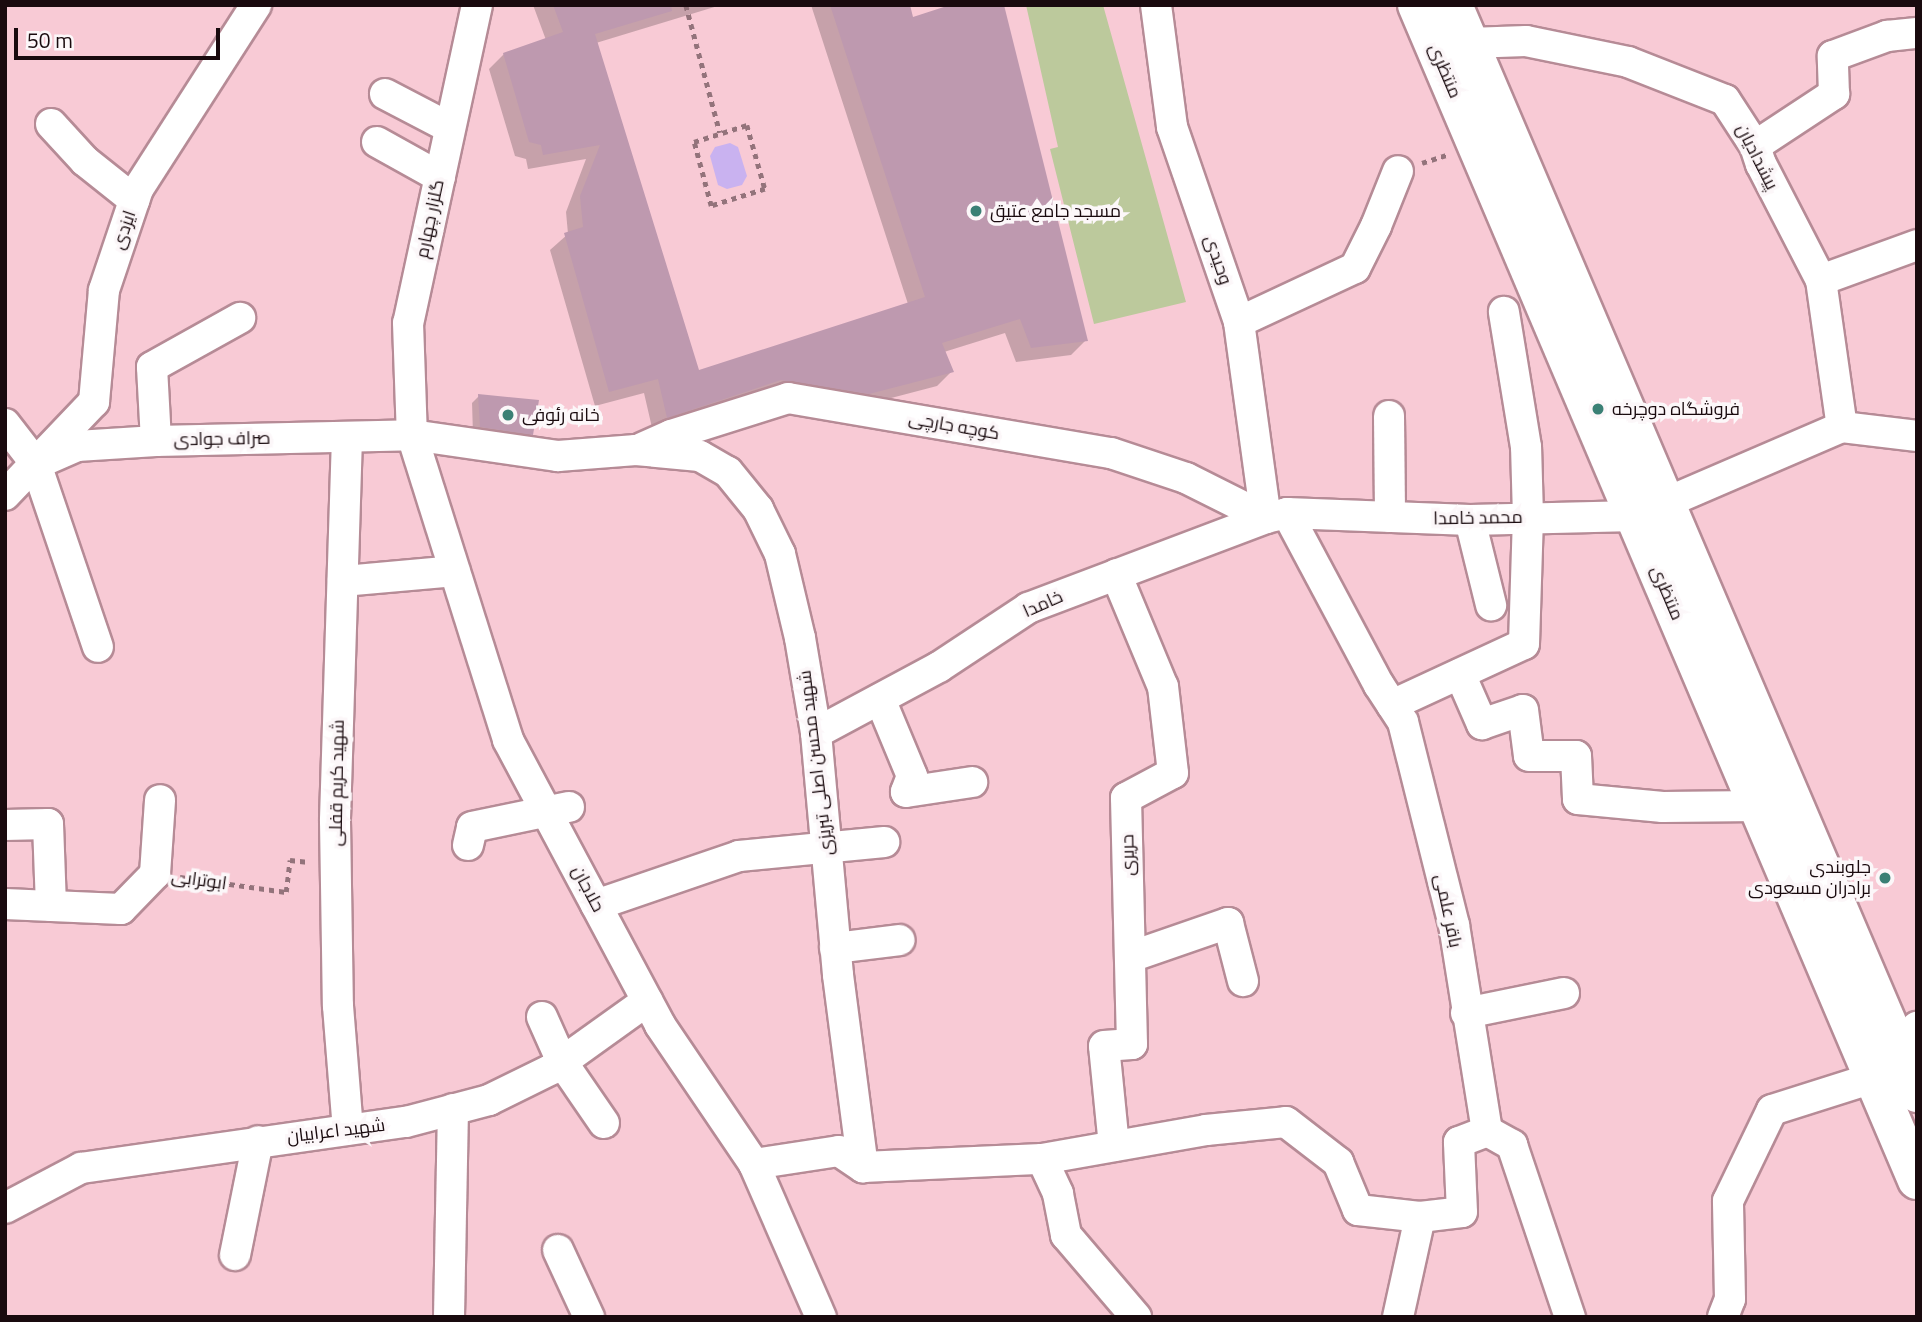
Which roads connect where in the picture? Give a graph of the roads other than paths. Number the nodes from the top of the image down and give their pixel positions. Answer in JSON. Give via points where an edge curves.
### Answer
{"nodes":[{"id":1,"x":256,"y":5,"type":"edge"},
{"id":2,"x":477,"y":5,"type":"edge"},
{"id":3,"x":1156,"y":5,"type":"edge"},
{"id":4,"x":1418,"y":5,"type":"edge"},
{"id":5,"x":1453,"y":5,"type":"edge"},
{"id":6,"x":1917,"y":33,"type":"edge"},
{"id":7,"x":1454,"y":49,"type":"junction"},
{"id":8,"x":385,"y":94,"type":"dead end"},
{"id":9,"x":51,"y":124,"type":"dead end"},
{"id":10,"x":450,"y":128,"type":"junction"},
{"id":11,"x":377,"y":142,"type":"dead end"},
{"id":12,"x":1755,"y":146,"type":"junction"},
{"id":13,"x":1398,"y":171,"type":"road end"},
{"id":14,"x":440,"y":177,"type":"junction"},
{"id":15,"x":134,"y":201,"type":"junction"},
{"id":16,"x":1917,"y":245,"type":"edge"},
{"id":17,"x":1821,"y":280,"type":"junction"},
{"id":18,"x":1504,"y":312,"type":"dead end"},
{"id":19,"x":240,"y":318,"type":"dead end"},
{"id":20,"x":1239,"y":322,"type":"junction"},
{"id":21,"x":1389,"y":416,"type":"dead end"},
{"id":22,"x":5,"y":424,"type":"edge"},
{"id":23,"x":1842,"y":427,"type":"junction"},
{"id":24,"x":412,"y":435,"type":"junction"},
{"id":25,"x":1917,"y":436,"type":"edge"},
{"id":26,"x":348,"y":437,"type":"junction"},
{"id":27,"x":156,"y":441,"type":"junction"},
{"id":28,"x":636,"y":450,"type":"junction"},
{"id":29,"x":36,"y":464,"type":"junction"},
{"id":30,"x":5,"y":495,"type":"edge"},
{"id":31,"x":1650,"y":510,"type":"junction"},
{"id":32,"x":1277,"y":515,"type":"junction"},
{"id":33,"x":1390,"y":517,"type":"junction"},
{"id":34,"x":1528,"y":517,"type":"junction"},
{"id":35,"x":1470,"y":520,"type":"junction"},
{"id":36,"x":455,"y":571,"type":"junction"},
{"id":37,"x":1116,"y":574,"type":"junction"},
{"id":38,"x":343,"y":581,"type":"junction"},
{"id":39,"x":1491,"y":605,"type":"dead end"},
{"id":40,"x":98,"y":647,"type":"dead end"},
{"id":41,"x":1460,"y":674,"type":"junction"},
{"id":42,"x":880,"y":699,"type":"junction"},
{"id":43,"x":1392,"y":705,"type":"junction"},
{"id":44,"x":816,"y":733,"type":"junction"},
{"id":45,"x":972,"y":782,"type":"dead end"},
{"id":46,"x":160,"y":800,"type":"dead end"},
{"id":47,"x":1758,"y":806,"type":"junction"},
{"id":48,"x":557,"y":808,"type":"junction"},
{"id":49,"x":5,"y":825,"type":"edge"},
{"id":50,"x":884,"y":842,"type":"dead end"},
{"id":51,"x":468,"y":845,"type":"dead end"},
{"id":52,"x":826,"y":847,"type":"junction"},
{"id":53,"x":5,"y":904,"type":"edge"},
{"id":54,"x":596,"y":905,"type":"junction"},
{"id":55,"x":51,"y":906,"type":"junction"},
{"id":56,"x":900,"y":940,"type":"dead end"},
{"id":57,"x":835,"y":948,"type":"junction"},
{"id":58,"x":1130,"y":957,"type":"junction"},
{"id":59,"x":1243,"y":981,"type":"dead end"},
{"id":60,"x":1564,"y":993,"type":"dead end"},
{"id":61,"x":647,"y":1001,"type":"junction"},
{"id":62,"x":1466,"y":1013,"type":"junction"},
{"id":63,"x":542,"y":1017,"type":"dead end"},
{"id":64,"x":562,"y":1062,"type":"junction"},
{"id":65,"x":1902,"y":1065,"type":"edge"},
{"id":66,"x":453,"y":1110,"type":"junction"},
{"id":67,"x":604,"y":1123,"type":"dead end"},
{"id":68,"x":348,"y":1130,"type":"junction"},
{"id":69,"x":1487,"y":1131,"type":"junction"},
{"id":70,"x":258,"y":1141,"type":"junction"},
{"id":71,"x":1114,"y":1146,"type":"junction"},
{"id":72,"x":1042,"y":1159,"type":"junction"},
{"id":73,"x":754,"y":1164,"type":"junction"},
{"id":74,"x":863,"y":1167,"type":"junction"},
{"id":75,"x":1917,"y":1180,"type":"edge"},
{"id":76,"x":5,"y":1208,"type":"edge"},
{"id":77,"x":1420,"y":1217,"type":"junction"},
{"id":78,"x":558,"y":1250,"type":"dead end"},
{"id":79,"x":235,"y":1255,"type":"dead end"},
{"id":80,"x":816,"y":1315,"type":"edge"},
{"id":81,"x":449,"y":1317,"type":"edge"},
{"id":82,"x":590,"y":1317,"type":"edge"},
{"id":83,"x":1136,"y":1317,"type":"edge"},
{"id":84,"x":1398,"y":1317,"type":"edge"},
{"id":85,"x":1570,"y":1317,"type":"edge"},
{"id":86,"x":1723,"y":1317,"type":"edge"}],
"edges":[{"from":1,"to":15,"type":"street","name":"ایزدی"},
{"from":2,"to":10,"type":"street","name":"گلزار چهارم"},
{"from":3,"to":20,"type":"street","name":"وحیدی","via":[[1172,127]]},
{"from":4,"to":7,"type":"main road","name":"منتظری"},
{"from":5,"to":7,"type":"main road","name":"منتظری"},
{"from":6,"to":12,"type":"street","via":[[1886,36],[1833,56],[1834,94]]},
{"from":7,"to":12,"type":"street","name":"پیشدادیان","via":[[1526,41],[1628,62],[1726,100]]},
{"from":7,"to":31,"type":"main road","name":"منتظری"},
{"from":7,"to":31,"type":"main road","name":"منتظری","via":[[1477,146]]},
{"from":8,"to":10,"type":"street"},
{"from":9,"to":15,"type":"street"},
{"from":10,"to":14,"type":"street","name":"گلزار چهارم"},
{"from":11,"to":14,"type":"street"},
{"from":12,"to":17,"type":"street","name":"پیشدادیان"},
{"from":13,"to":20,"type":"street","via":[[1355,268]]},
{"from":14,"to":24,"type":"street","name":"گلزار چهارم","via":[[408,323]]},
{"from":15,"to":29,"type":"street","name":"ایزدی","via":[[104,290],[93,402]]},
{"from":16,"to":17,"type":"street"},
{"from":17,"to":23,"type":"street","name":"پیشدادیان"},
{"from":18,"to":34,"type":"street","via":[[1526,447]]},
{"from":19,"to":27,"type":"street","via":[[152,367]]},
{"from":20,"to":32,"type":"street","name":"وحیدی"},
{"from":21,"to":33,"type":"street"},
{"from":22,"to":29,"type":"street"},
{"from":23,"to":25,"type":"street"},
{"from":23,"to":31,"type":"street"},
{"from":24,"to":26,"type":"street","name":"صراف جوادی"},
{"from":24,"to":28,"type":"street","name":"صراف جوادی","via":[[558,456]]},
{"from":24,"to":36,"type":"street","name":"حلاجان"},
{"from":26,"to":27,"type":"street","name":"صراف جوادی"},
{"from":26,"to":38,"type":"street","name":"شهید کریم قفلی"},
{"from":27,"to":29,"type":"street","name":"صراف جوادی","via":[[77,446]]},
{"from":28,"to":32,"type":"street","name":"کوچه جارچی","via":[[788,398],[1111,453]]},
{"from":28,"to":44,"type":"street","name":"شهید محسن اصلی تبریزی","via":[[700,456],[728,472],[758,509],[780,554]]},
{"from":29,"to":30,"type":"street","name":"ایزدی"},
{"from":29,"to":40,"type":"street"},
{"from":31,"to":34,"type":"street","name":"محمد خامدا"},
{"from":31,"to":47,"type":"main road","name":"منتظری"},
{"from":31,"to":65,"type":"main road","name":"منتظری"},
{"from":32,"to":33,"type":"street","name":"محمد خامدا"},
{"from":32,"to":37,"type":"street","name":"خامدا"},
{"from":32,"to":43,"type":"street","name":"باقر علمی"},
{"from":33,"to":35,"type":"street","name":"محمد خامدا"},
{"from":34,"to":35,"type":"street","name":"محمد خامدا"},
{"from":34,"to":41,"type":"street","via":[[1524,644]]},
{"from":35,"to":39,"type":"street"},
{"from":36,"to":38,"type":"street"},
{"from":36,"to":48,"type":"street","name":"حلاجان","via":[[508,740]]},
{"from":37,"to":42,"type":"street","name":"خامدا","via":[[1028,608],[939,667]]},
{"from":37,"to":58,"type":"street","name":"حریری","via":[[1163,687],[1172,773],[1126,798]]},
{"from":38,"to":68,"type":"street","name":"شهید کریم قفلی","via":[[336,864],[338,1006]]},
{"from":41,"to":43,"type":"street"},
{"from":41,"to":47,"type":"street","via":[[1482,724],[1523,710],[1529,756],[1576,755],[1578,799],[1663,807]]},
{"from":42,"to":44,"type":"street","name":"خامدا"},
{"from":42,"to":45,"type":"street","via":[[912,776],[906,792]]},
{"from":43,"to":62,"type":"street","name":"باقر علمی","via":[[1403,722],[1454,925]]},
{"from":44,"to":52,"type":"street","name":"شهید محسن اصلی تبریزی"},
{"from":46,"to":55,"type":"street","name":"ابوترابی","via":[[155,874],[121,909]]},
{"from":47,"to":65,"type":"main road","name":"منتظری"},
{"from":48,"to":51,"type":"street","via":[[472,827]]},
{"from":48,"to":54,"type":"street","name":"حلاجان"},
{"from":49,"to":55,"type":"street","via":[[48,824]]},
{"from":50,"to":52,"type":"street"},
{"from":52,"to":54,"type":"street","via":[[739,856]]},
{"from":52,"to":57,"type":"street","name":"شهید محسن اصلی تبریزی"},
{"from":53,"to":55,"type":"street","name":"ابوترابی"},
{"from":54,"to":61,"type":"street","name":"حلاجان"},
{"from":56,"to":57,"type":"street"},
{"from":57,"to":74,"type":"street","name":"شهید محسن اصلی تبریزی"},
{"from":58,"to":59,"type":"street","via":[[1228,923]]},
{"from":58,"to":71,"type":"street","name":"حریری","via":[[1132,1044],[1104,1046]]},
{"from":60,"to":62,"type":"street"},
{"from":61,"to":64,"type":"street","name":"شهید اعرابیان"},
{"from":61,"to":73,"type":"street","name":"حلاجان"},
{"from":62,"to":69,"type":"street","name":"باقر علمی"},
{"from":63,"to":64,"type":"street"},
{"from":64,"to":66,"type":"street","name":"شهید اعرابیان","via":[[489,1100]]},
{"from":64,"to":67,"type":"street"},
{"from":65,"to":75,"type":"main road","name":"منتظری"},
{"from":65,"to":86,"type":"street","via":[[1772,1110],[1728,1201],[1730,1299]]},
{"from":66,"to":68,"type":"street","name":"شهید اعرابیان"},
{"from":66,"to":81,"type":"street"},
{"from":68,"to":70,"type":"street","name":"شهید اعرابیان"},
{"from":69,"to":77,"type":"street","via":[[1459,1142],[1462,1212]]},
{"from":69,"to":85,"type":"street","via":[[1512,1145]]},
{"from":70,"to":76,"type":"street","name":"شهید اعرابیان","via":[[81,1168]]},
{"from":70,"to":79,"type":"street"},
{"from":71,"to":72,"type":"street"},
{"from":71,"to":77,"type":"street","via":[[1286,1122],[1338,1161],[1358,1210]]},
{"from":72,"to":74,"type":"street"},
{"from":72,"to":83,"type":"street","via":[[1058,1195],[1066,1235]]},
{"from":73,"to":74,"type":"street","via":[[839,1150]]},
{"from":73,"to":80,"type":"street","name":"حلاجان"},
{"from":77,"to":84,"type":"street"},
{"from":78,"to":82,"type":"street"}]}
